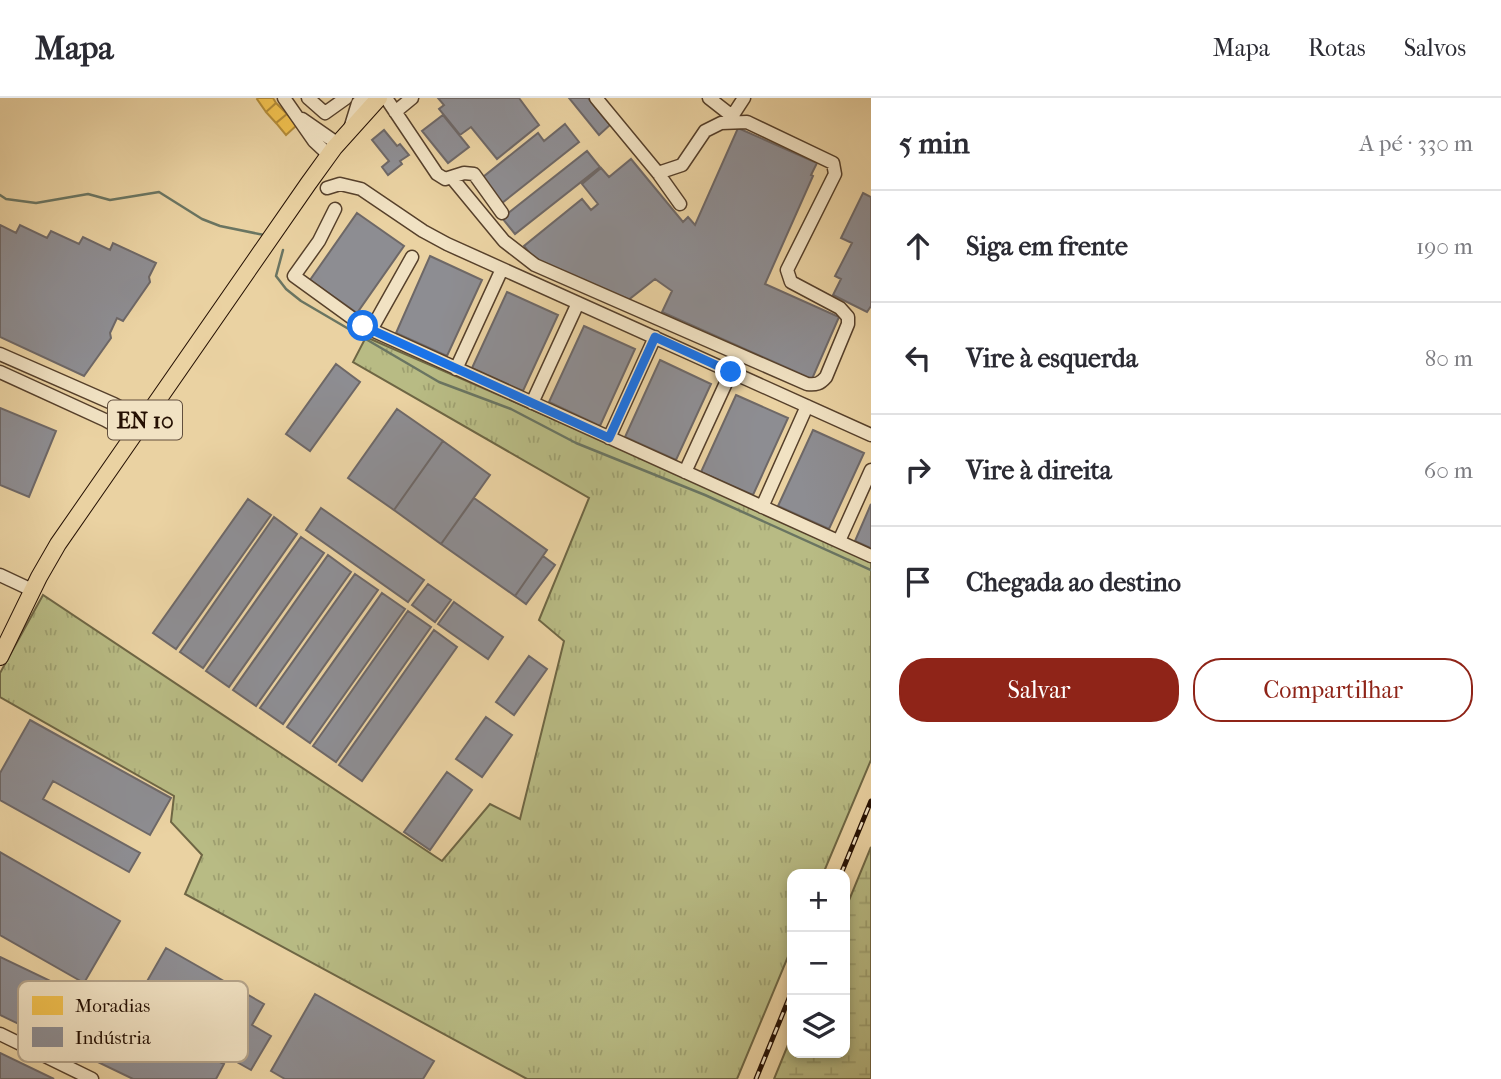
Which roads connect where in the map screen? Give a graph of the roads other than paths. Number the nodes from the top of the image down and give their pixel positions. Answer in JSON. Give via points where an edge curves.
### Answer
{"nodes":[{"id":1,"x":308,"y":98,"type":"edge"},
{"id":2,"x":346,"y":98,"type":"edge"},
{"id":3,"x":364,"y":98,"type":"edge"},
{"id":4,"x":379,"y":98,"type":"edge"},
{"id":5,"x":386,"y":98,"type":"edge"},
{"id":6,"x":412,"y":98,"type":"edge"},
{"id":7,"x":596,"y":98,"type":"edge"},
{"id":8,"x":709,"y":98,"type":"edge"},
{"id":9,"x":744,"y":98,"type":"edge"},
{"id":10,"x":288,"y":104,"type":"edge"},
{"id":11,"x":395,"y":112,"type":"junction"},
{"id":12,"x":731,"y":119,"type":"junction"},
{"id":13,"x":349,"y":130,"type":"junction"},
{"id":14,"x":333,"y":150,"type":"junction"},
{"id":15,"x":658,"y":173,"type":"junction"},
{"id":16,"x":452,"y":178,"type":"junction"},
{"id":17,"x":327,"y":188,"type":"dead end"},
{"id":18,"x":680,"y":204,"type":"dead end"},
{"id":19,"x":335,"y":209,"type":"dead end"},
{"id":20,"x":502,"y":213,"type":"dead end"},
{"id":21,"x":412,"y":257,"type":"dead end"},
{"id":22,"x":502,"y":268,"type":"junction"},
{"id":23,"x":578,"y":303,"type":"junction"},
{"id":24,"x":371,"y":330,"type":"junction"},
{"id":25,"x":655,"y":337,"type":"junction"},
{"id":26,"x":0,"y":354,"type":"edge"},
{"id":27,"x":456,"y":369,"type":"junction"},
{"id":28,"x":0,"y":372,"type":"edge"},
{"id":29,"x":731,"y":372,"type":"junction"},
{"id":30,"x":532,"y":403,"type":"junction"},
{"id":31,"x":807,"y":407,"type":"junction"},
{"id":32,"x":145,"y":421,"type":"junction"},
{"id":33,"x":871,"y":435,"type":"edge"},
{"id":34,"x":134,"y":436,"type":"junction"},
{"id":35,"x":609,"y":438,"type":"junction"},
{"id":36,"x":871,"y":470,"type":"edge"},
{"id":37,"x":685,"y":472,"type":"junction"},
{"id":38,"x":762,"y":507,"type":"junction"},
{"id":39,"x":839,"y":541,"type":"junction"},
{"id":40,"x":871,"y":556,"type":"edge"},
{"id":41,"x":0,"y":575,"type":"edge"},
{"id":42,"x":32,"y":590,"type":"junction"},
{"id":43,"x":4,"y":641,"type":"edge"},
{"id":44,"x":0,"y":1034,"type":"edge"},
{"id":45,"x":18,"y":1043,"type":"edge"},
{"id":46,"x":57,"y":1062,"type":"edge"},
{"id":47,"x":92,"y":1079,"type":"edge"}],
"edges":[{"from":1,"to":2,"type":"street","via":[[326,113]]},
{"from":3,"to":13,"type":"street"},
{"from":4,"to":13,"type":"main road","number":"EN 10"},
{"from":5,"to":11,"type":"street"},
{"from":6,"to":11,"type":"street"},
{"from":7,"to":15,"type":"street"},
{"from":8,"to":12,"type":"street"},
{"from":9,"to":12,"type":"street"},
{"from":10,"to":14,"type":"street"},
{"from":11,"to":16,"type":"street","via":[[437,174]]},
{"from":12,"to":15,"type":"street","via":[[705,131],[682,165]]},
{"from":12,"to":16,"type":"street","via":[[747,122],[833,163],[835,168],[787,270],[791,282],[848,317],[826,377],[814,385],[535,265],[504,241]]},
{"from":13,"to":14,"type":"main road","number":"EN 10"},
{"from":14,"to":32,"type":"main road","number":"EN 10"},
{"from":15,"to":18,"type":"street"},
{"from":16,"to":20,"type":"street","via":[[474,174]]},
{"from":17,"to":22,"type":"street","via":[[349,184],[360,189],[433,237]]},
{"from":19,"to":24,"type":"street","via":[[294,276]]},
{"from":21,"to":24,"type":"street"},
{"from":22,"to":23,"type":"street"},
{"from":22,"to":27,"type":"street"},
{"from":23,"to":25,"type":"street"},
{"from":23,"to":30,"type":"street"},
{"from":24,"to":27,"type":"street"},
{"from":25,"to":29,"type":"street"},
{"from":25,"to":35,"type":"street"},
{"from":26,"to":32,"type":"street"},
{"from":27,"to":30,"type":"street"},
{"from":28,"to":34,"type":"street"},
{"from":29,"to":31,"type":"street"},
{"from":29,"to":37,"type":"street"},
{"from":30,"to":35,"type":"street"},
{"from":31,"to":33,"type":"street"},
{"from":31,"to":38,"type":"street"},
{"from":32,"to":34,"type":"main road","number":"EN 10"},
{"from":34,"to":42,"type":"main road","number":"EN 10","via":[[58,544]]},
{"from":35,"to":37,"type":"street"},
{"from":36,"to":39,"type":"street"},
{"from":37,"to":38,"type":"street"},
{"from":38,"to":39,"type":"street"},
{"from":39,"to":40,"type":"street"},
{"from":41,"to":42,"type":"street"},
{"from":42,"to":43,"type":"main road","number":"EN 10"},
{"from":44,"to":45,"type":"street"},
{"from":46,"to":47,"type":"street"}]}
